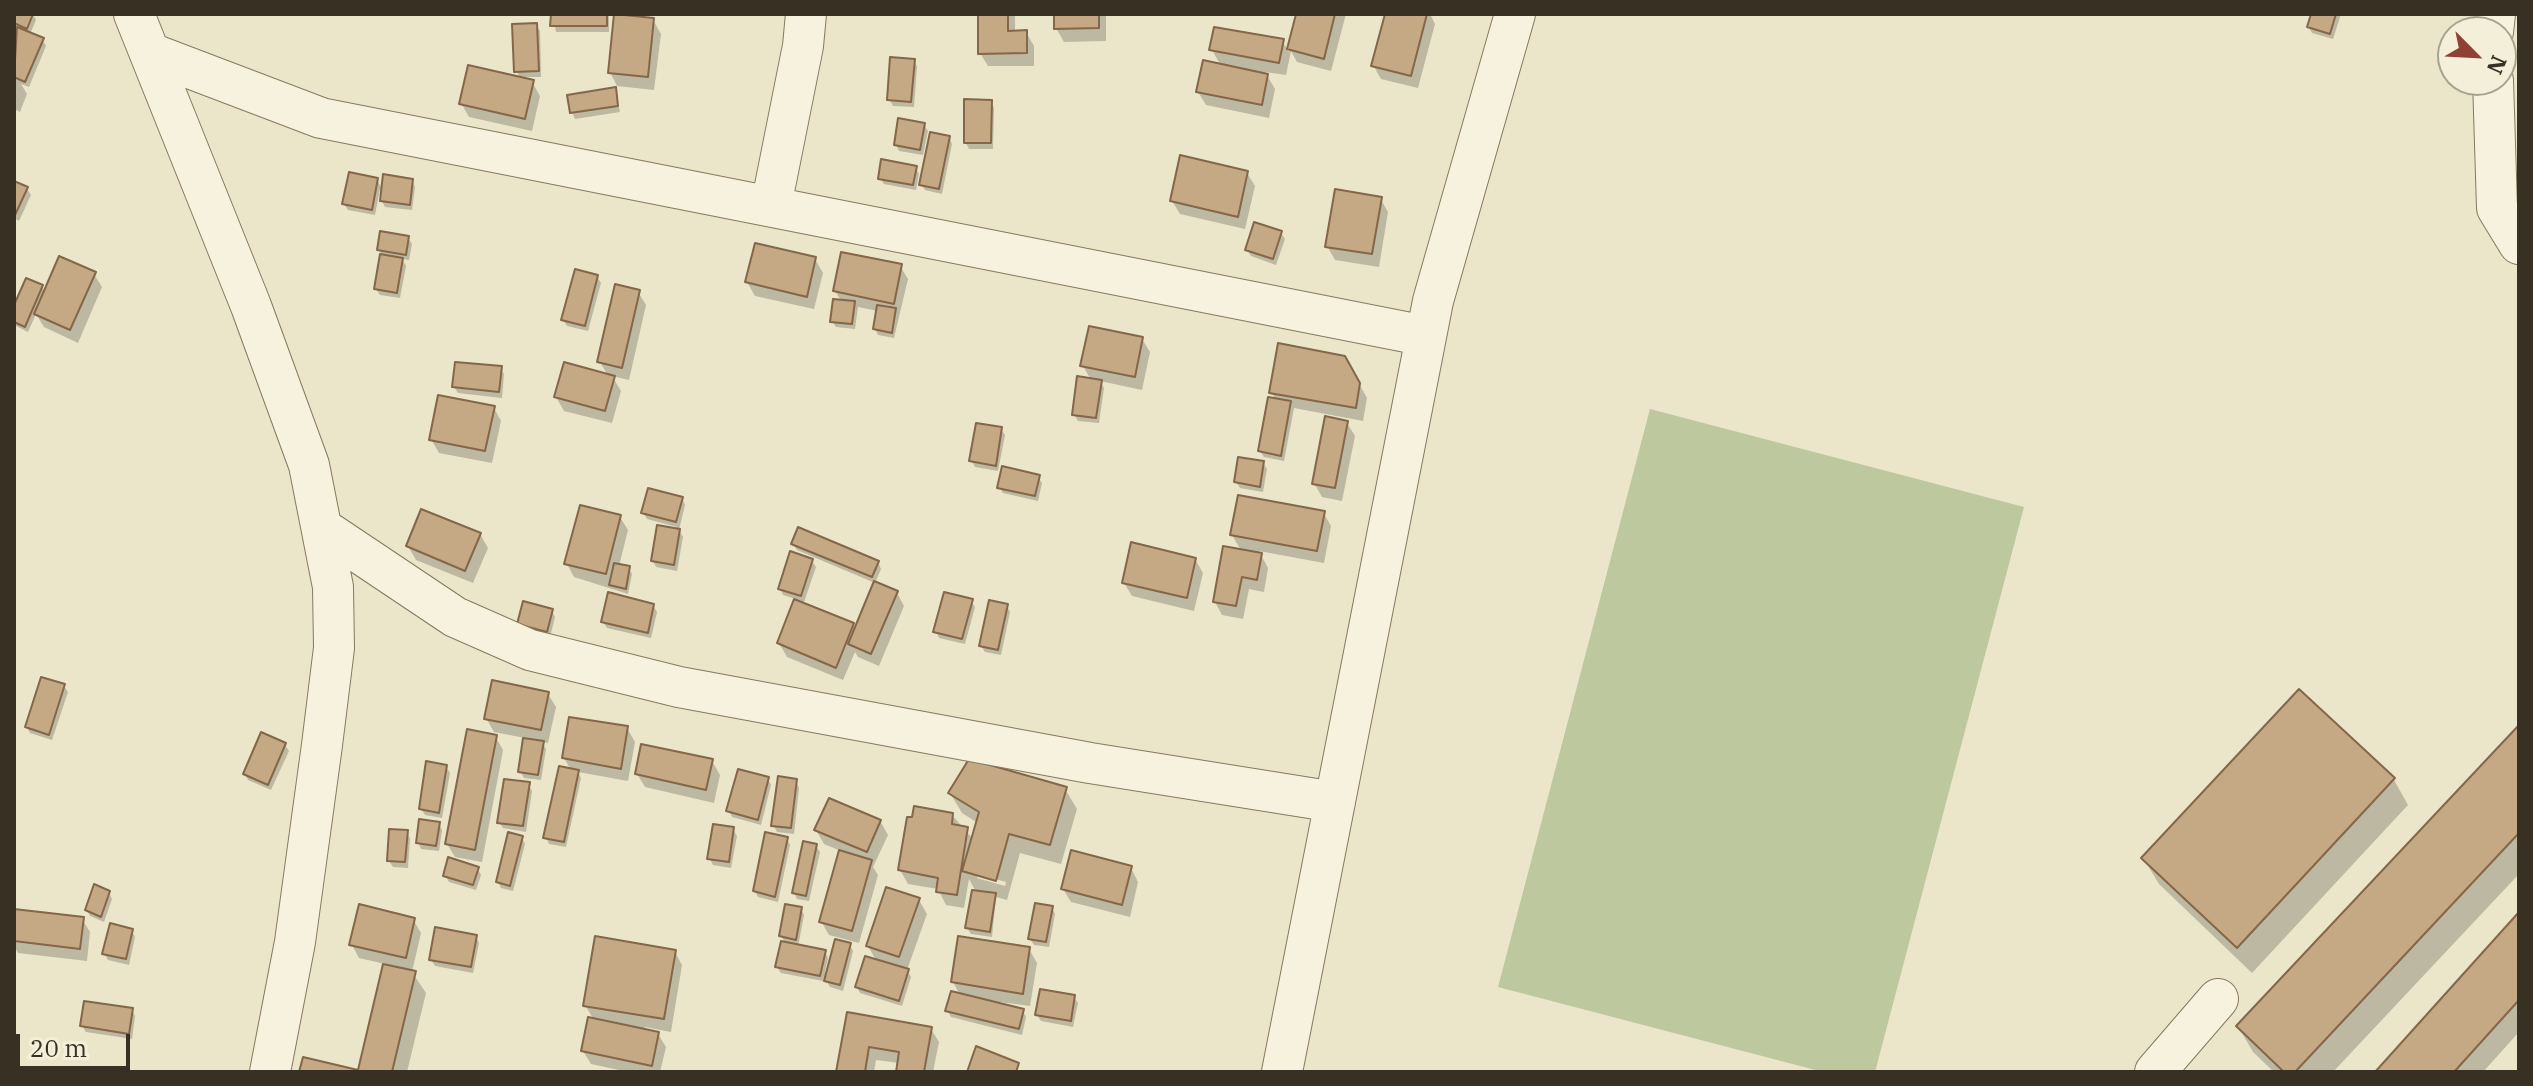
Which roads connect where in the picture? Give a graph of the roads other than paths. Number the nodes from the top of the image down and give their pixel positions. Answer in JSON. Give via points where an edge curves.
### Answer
{"nodes":[{"id":1,"x":134,"y":14,"type":"edge"},
{"id":2,"x":806,"y":14,"type":"edge"},
{"id":3,"x":1515,"y":14,"type":"edge"},
{"id":4,"x":150,"y":53,"type":"junction"},
{"id":5,"x":2494,"y":96,"type":"edge"},
{"id":6,"x":771,"y":206,"type":"junction"},
{"id":7,"x":2519,"y":244,"type":"edge"},
{"id":8,"x":1426,"y":336,"type":"junction"},
{"id":9,"x":322,"y":528,"type":"junction"},
{"id":10,"x":1335,"y":802,"type":"junction"},
{"id":11,"x":2218,"y":999,"type":"dead end"},
{"id":12,"x":270,"y":1072,"type":"edge"},
{"id":13,"x":1282,"y":1072,"type":"edge"},
{"id":14,"x":2155,"y":1072,"type":"edge"}],
"edges":[{"from":1,"to":4,"type":"street"},
{"from":2,"to":6,"type":"street"},
{"from":3,"to":8,"type":"street"},
{"from":4,"to":6,"type":"street","via":[[321,118]]},
{"from":4,"to":9,"type":"street","via":[[309,465]]},
{"from":5,"to":7,"type":"street","via":[[2497,208]]},
{"from":6,"to":8,"type":"street"},
{"from":8,"to":10,"type":"street"},
{"from":9,"to":10,"type":"street","via":[[455,617],[530,650],[679,687]]},
{"from":9,"to":12,"type":"street","via":[[333,587],[334,648],[295,942]]},
{"from":10,"to":13,"type":"street"},
{"from":11,"to":14,"type":"street"}]}
